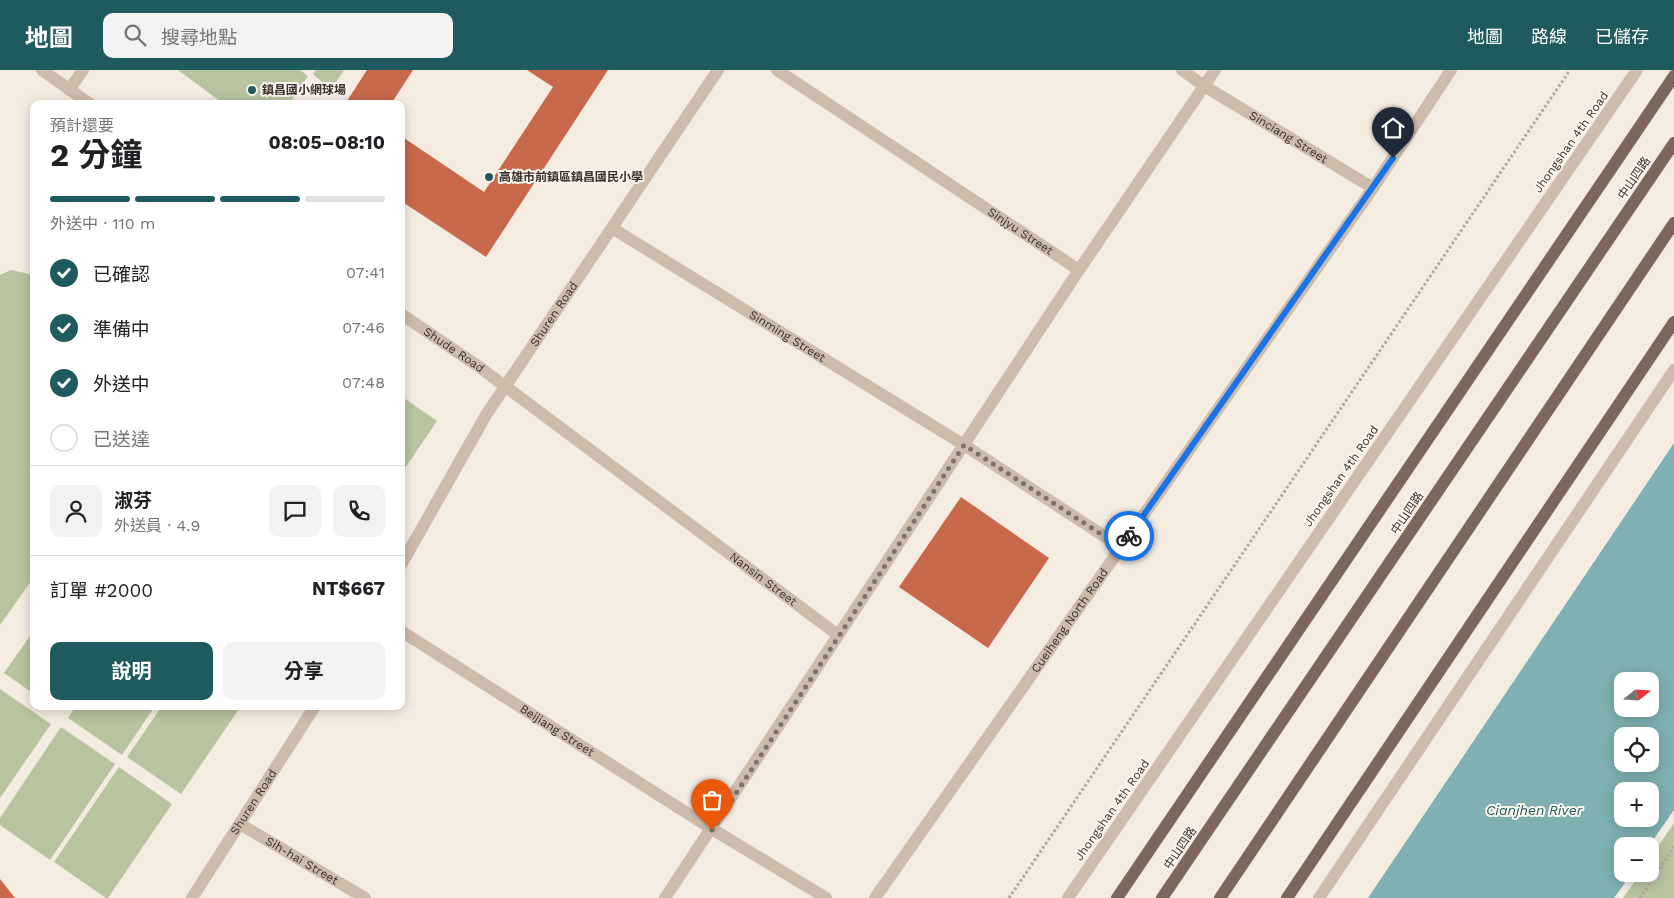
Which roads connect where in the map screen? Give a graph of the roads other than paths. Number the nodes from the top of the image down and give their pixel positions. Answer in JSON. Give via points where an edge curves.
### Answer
{"nodes":[{"id":1,"x":42,"y":70,"type":"edge"},
{"id":2,"x":83,"y":70,"type":"edge"},
{"id":3,"x":718,"y":70,"type":"edge"},
{"id":4,"x":777,"y":70,"type":"edge"},
{"id":5,"x":1182,"y":70,"type":"edge"},
{"id":6,"x":1215,"y":70,"type":"edge"},
{"id":7,"x":1451,"y":70,"type":"edge"},
{"id":8,"x":1637,"y":70,"type":"edge"},
{"id":9,"x":1674,"y":76,"type":"edge"},
{"id":10,"x":1204,"y":86,"type":"junction"},
{"id":11,"x":69,"y":90,"type":"junction"},
{"id":12,"x":84,"y":100,"type":"edge"},
{"id":13,"x":1674,"y":143,"type":"edge"},
{"id":14,"x":1374,"y":188,"type":"junction"},
{"id":15,"x":1674,"y":223,"type":"edge"},
{"id":16,"x":612,"y":228,"type":"junction"},
{"id":17,"x":1079,"y":270,"type":"junction"},
{"id":18,"x":405,"y":317,"type":"edge"},
{"id":19,"x":1674,"y":322,"type":"edge"},
{"id":20,"x":1674,"y":370,"type":"edge"},
{"id":21,"x":505,"y":386,"type":"junction"},
{"id":22,"x":964,"y":445,"type":"junction"},
{"id":23,"x":1121,"y":547,"type":"junction"},
{"id":24,"x":405,"y":558,"type":"edge"},
{"id":25,"x":405,"y":634,"type":"edge"},
{"id":26,"x":838,"y":635,"type":"junction"},
{"id":27,"x":312,"y":710,"type":"edge"},
{"id":28,"x":240,"y":824,"type":"junction"},
{"id":29,"x":712,"y":830,"type":"junction"},
{"id":30,"x":192,"y":898,"type":"edge"},
{"id":31,"x":365,"y":898,"type":"edge"},
{"id":32,"x":665,"y":898,"type":"edge"},
{"id":33,"x":826,"y":898,"type":"edge"},
{"id":34,"x":874,"y":898,"type":"edge"},
{"id":35,"x":1068,"y":898,"type":"edge"},
{"id":36,"x":1117,"y":898,"type":"edge"},
{"id":37,"x":1162,"y":898,"type":"edge"},
{"id":38,"x":1220,"y":898,"type":"edge"},
{"id":39,"x":1287,"y":898,"type":"edge"},
{"id":40,"x":1319,"y":898,"type":"edge"}],
"edges":[{"from":1,"to":11,"type":"street"},
{"from":2,"to":11,"type":"street"},
{"from":3,"to":16,"type":"street","name":"Shuren Road"},
{"from":4,"to":17,"type":"street","name":"Sinjyu Street"},
{"from":5,"to":10,"type":"street","name":"Sinciang Street"},
{"from":6,"to":10,"type":"street"},
{"from":7,"to":14,"type":"street","name":"Cueiheng North Road"},
{"from":8,"to":35,"type":"street","name":"Jhongshan 4th Road"},
{"from":9,"to":36,"type":"main road"},
{"from":10,"to":14,"type":"street","name":"Sinciang Street"},
{"from":10,"to":17,"type":"street"},
{"from":11,"to":12,"type":"street"},
{"from":13,"to":37,"type":"main road","name":"中山四路"},
{"from":14,"to":23,"type":"street","name":"Cueiheng North Road"},
{"from":15,"to":38,"type":"main road"},
{"from":16,"to":21,"type":"street","name":"Shuren Road"},
{"from":16,"to":22,"type":"street","name":"Sinming Street"},
{"from":17,"to":22,"type":"street"},
{"from":18,"to":21,"type":"street","name":"Shude Road"},
{"from":19,"to":39,"type":"main road"},
{"from":20,"to":40,"type":"street"},
{"from":21,"to":24,"type":"street","name":"Shuren Road"},
{"from":21,"to":26,"type":"street","name":"Nansin Street"},
{"from":22,"to":23,"type":"street","name":"Sinming Street"},
{"from":22,"to":26,"type":"street"},
{"from":23,"to":34,"type":"street","name":"Cueiheng North Road"},
{"from":25,"to":29,"type":"street","name":"Beijiang Street"},
{"from":26,"to":29,"type":"street"},
{"from":27,"to":28,"type":"street","name":"Shuren Road"},
{"from":28,"to":30,"type":"street","name":"Shuren Road"},
{"from":28,"to":31,"type":"street","name":"Sih-hai Street"},
{"from":29,"to":32,"type":"street"},
{"from":29,"to":33,"type":"street","name":"Beijiang Street"}]}
